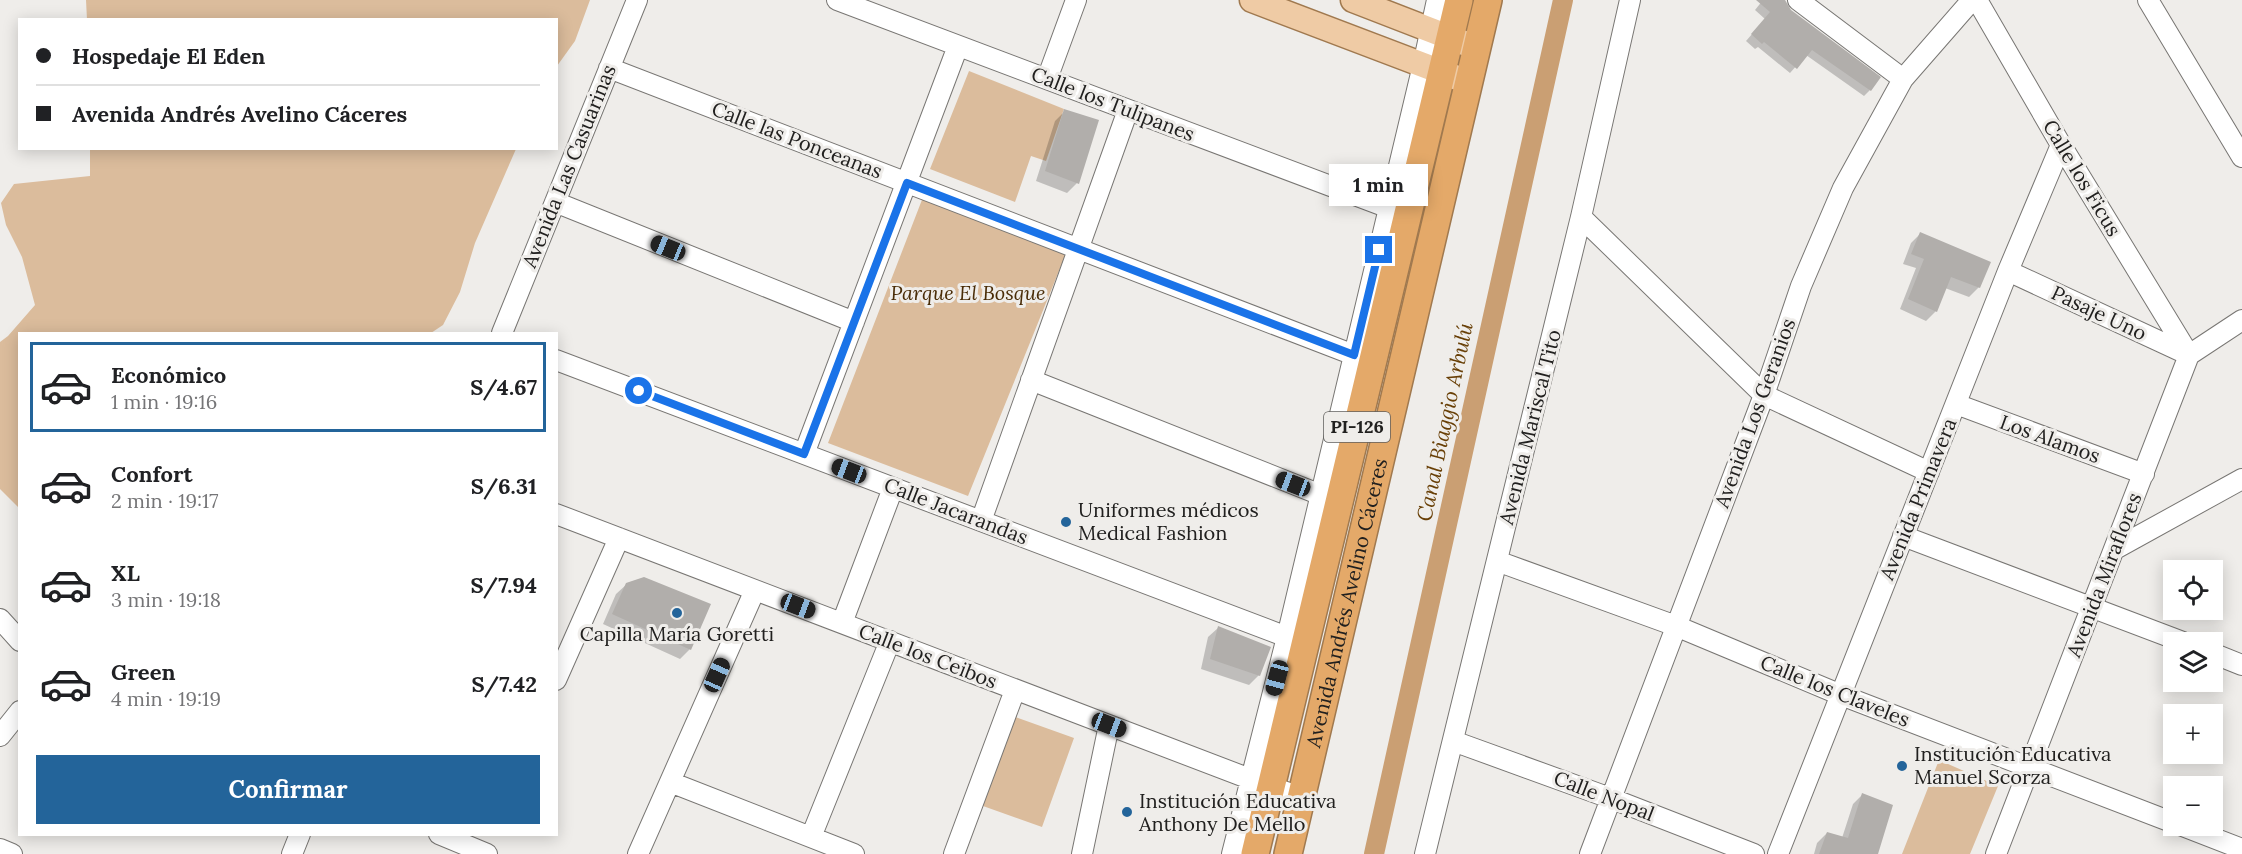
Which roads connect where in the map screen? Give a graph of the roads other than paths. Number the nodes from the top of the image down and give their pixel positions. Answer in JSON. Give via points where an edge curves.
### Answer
{"nodes":[{"id":1,"x":637,"y":0,"type":"edge"},
{"id":2,"x":837,"y":0,"type":"edge"},
{"id":3,"x":1076,"y":0,"type":"edge"},
{"id":4,"x":1252,"y":0,"type":"edge"},
{"id":5,"x":1353,"y":0,"type":"edge"},
{"id":6,"x":1437,"y":0,"type":"edge"},
{"id":7,"x":1459,"y":0,"type":"edge"},
{"id":8,"x":1488,"y":0,"type":"edge"},
{"id":9,"x":1630,"y":0,"type":"edge"},
{"id":10,"x":1798,"y":0,"type":"edge"},
{"id":11,"x":1972,"y":0,"type":"edge"},
{"id":12,"x":1977,"y":0,"type":"edge"},
{"id":13,"x":2148,"y":0,"type":"edge"},
{"id":14,"x":1441,"y":34,"type":"junction"},
{"id":15,"x":958,"y":46,"type":"junction"},
{"id":16,"x":1477,"y":48,"type":"junction"},
{"id":17,"x":609,"y":68,"type":"junction"},
{"id":18,"x":1433,"y":69,"type":"junction"},
{"id":19,"x":1047,"y":79,"type":"junction"},
{"id":20,"x":1903,"y":79,"type":"junction"},
{"id":21,"x":1469,"y":82,"type":"junction"},
{"id":22,"x":1128,"y":110,"type":"junction"},
{"id":23,"x":2061,"y":145,"type":"junction"},
{"id":24,"x":2242,"y":157,"type":"edge"},
{"id":25,"x":907,"y":183,"type":"junction"},
{"id":26,"x":555,"y":202,"type":"junction"},
{"id":27,"x":1389,"y":208,"type":"junction"},
{"id":28,"x":1581,"y":217,"type":"junction"},
{"id":29,"x":1078,"y":249,"type":"junction"},
{"id":30,"x":2008,"y":271,"type":"junction"},
{"id":31,"x":2242,"y":320,"type":"edge"},
{"id":32,"x":854,"y":322,"type":"junction"},
{"id":33,"x":502,"y":332,"type":"edge"},
{"id":34,"x":1354,"y":355,"type":"junction"},
{"id":35,"x":2189,"y":355,"type":"junction"},
{"id":36,"x":558,"y":361,"type":"edge"},
{"id":37,"x":1031,"y":380,"type":"junction"},
{"id":38,"x":1764,"y":395,"type":"junction"},
{"id":39,"x":1956,"y":404,"type":"junction"},
{"id":40,"x":804,"y":454,"type":"junction"},
{"id":41,"x":1929,"y":472,"type":"junction"},
{"id":42,"x":2144,"y":474,"type":"junction"},
{"id":43,"x":2242,"y":479,"type":"edge"},
{"id":44,"x":893,"y":488,"type":"junction"},
{"id":45,"x":1321,"y":495,"type":"junction"},
{"id":46,"x":558,"y":515,"type":"edge"},
{"id":47,"x":981,"y":521,"type":"junction"},
{"id":48,"x":1904,"y":536,"type":"junction"},
{"id":49,"x":619,"y":538,"type":"junction"},
{"id":50,"x":2115,"y":549,"type":"junction"},
{"id":51,"x":1497,"y":561,"type":"junction"},
{"id":52,"x":755,"y":590,"type":"junction"},
{"id":53,"x":2092,"y":606,"type":"junction"},
{"id":54,"x":0,"y":619,"type":"edge"},
{"id":55,"x":842,"y":623,"type":"junction"},
{"id":56,"x":1676,"y":626,"type":"junction"},
{"id":57,"x":2163,"y":634,"type":"edge"},
{"id":58,"x":1287,"y":637,"type":"junction"},
{"id":59,"x":18,"y":639,"type":"edge"},
{"id":60,"x":890,"y":641,"type":"junction"},
{"id":61,"x":2223,"y":658,"type":"edge"},
{"id":62,"x":2242,"y":665,"type":"edge"},
{"id":63,"x":558,"y":675,"type":"edge"},
{"id":64,"x":1015,"y":690,"type":"junction"},
{"id":65,"x":1841,"y":695,"type":"junction"},
{"id":66,"x":18,"y":714,"type":"edge"},
{"id":67,"x":1109,"y":725,"type":"junction"},
{"id":68,"x":0,"y":736,"type":"edge"},
{"id":69,"x":1453,"y":741,"type":"junction"},
{"id":70,"x":2030,"y":768,"type":"junction"},
{"id":71,"x":670,"y":782,"type":"junction"},
{"id":72,"x":1260,"y":783,"type":"junction"},
{"id":73,"x":1301,"y":797,"type":"junction"},
{"id":74,"x":1610,"y":798,"type":"junction"},
{"id":75,"x":2163,"y":818,"type":"edge"},
{"id":76,"x":299,"y":836,"type":"edge"},
{"id":77,"x":445,"y":836,"type":"edge"},
{"id":78,"x":2208,"y":836,"type":"edge"},
{"id":79,"x":811,"y":837,"type":"junction"},
{"id":80,"x":484,"y":848,"type":"edge"},
{"id":81,"x":0,"y":849,"type":"edge"},
{"id":82,"x":2242,"y":849,"type":"edge"},
{"id":83,"x":12,"y":854,"type":"edge"},
{"id":84,"x":292,"y":854,"type":"edge"},
{"id":85,"x":638,"y":854,"type":"edge"},
{"id":86,"x":854,"y":854,"type":"edge"},
{"id":87,"x":954,"y":854,"type":"edge"},
{"id":88,"x":1082,"y":854,"type":"edge"},
{"id":89,"x":1232,"y":854,"type":"edge"},
{"id":90,"x":1255,"y":854,"type":"edge"},
{"id":91,"x":1288,"y":854,"type":"edge"},
{"id":92,"x":1425,"y":854,"type":"edge"},
{"id":93,"x":1590,"y":854,"type":"edge"},
{"id":94,"x":1754,"y":854,"type":"edge"},
{"id":95,"x":1778,"y":854,"type":"edge"},
{"id":96,"x":1996,"y":854,"type":"edge"}],
"edges":[{"from":1,"to":17,"type":"street","name":"Avenida Las Casuarinas"},
{"from":2,"to":15,"type":"street","name":"Calle los Tulipanes"},
{"from":3,"to":19,"type":"street"},
{"from":4,"to":18,"type":"main road"},
{"from":5,"to":14,"type":"main road"},
{"from":6,"to":14,"type":"street","name":"Avenida Andrés Avelino Cáceres"},
{"from":7,"to":14,"type":"highway","name":"Avenida Andrés Avelino Cáceres","number":"PI-126"},
{"from":8,"to":16,"type":"highway","name":"Avenida Andrés Avelino Cáceres","number":"PI-126"},
{"from":9,"to":28,"type":"street","name":"Avenida Mariscal Tito"},
{"from":10,"to":20,"type":"street"},
{"from":11,"to":20,"type":"street","name":"Avenida Los Geranios"},
{"from":12,"to":23,"type":"street","name":"Calle los Ficus"},
{"from":13,"to":24,"type":"street"},
{"from":14,"to":16,"type":"main road"},
{"from":14,"to":18,"type":"highway","name":"Avenida Andrés Avelino Cáceres","number":"PI-126"},
{"from":15,"to":19,"type":"street","name":"Calle los Tulipanes"},
{"from":15,"to":25,"type":"street"},
{"from":16,"to":21,"type":"highway","name":"Avenida Andrés Avelino Cáceres","number":"PI-126"},
{"from":17,"to":25,"type":"street","name":"Calle las Ponceanas"},
{"from":17,"to":26,"type":"street","name":"Avenida Las Casuarinas"},
{"from":18,"to":21,"type":"main road"},
{"from":18,"to":27,"type":"street","name":"Avenida Andrés Avelino Cáceres"},
{"from":18,"to":72,"type":"highway","name":"Avenida Andrés Avelino Cáceres","number":"PI-126"},
{"from":19,"to":22,"type":"street","name":"Calle los Tulipanes"},
{"from":20,"to":38,"type":"street","name":"Avenida Los Geranios","via":[[1843,188],[1801,286]]},
{"from":21,"to":73,"type":"highway","name":"Avenida Andrés Avelino Cáceres","number":"PI-126"},
{"from":22,"to":27,"type":"street","name":"Calle los Tulipanes"},
{"from":22,"to":29,"type":"street"},
{"from":23,"to":30,"type":"street","name":"Avenida Primavera"},
{"from":23,"to":35,"type":"street","name":"Calle los Ficus"},
{"from":25,"to":29,"type":"street","name":"Calle las Ponceanas"},
{"from":25,"to":32,"type":"street"},
{"from":26,"to":32,"type":"street"},
{"from":26,"to":33,"type":"street","name":"Avenida Las Casuarinas"},
{"from":27,"to":34,"type":"street","name":"Avenida Andrés Avelino Cáceres"},
{"from":28,"to":38,"type":"street"},
{"from":28,"to":51,"type":"street","name":"Avenida Mariscal Tito"},
{"from":29,"to":34,"type":"street","name":"Calle las Ponceanas"},
{"from":29,"to":37,"type":"street"},
{"from":30,"to":35,"type":"street","name":"Pasaje Uno"},
{"from":30,"to":39,"type":"street","name":"Avenida Primavera"},
{"from":31,"to":35,"type":"street"},
{"from":32,"to":40,"type":"street"},
{"from":34,"to":45,"type":"street","name":"Avenida Andrés Avelino Cáceres"},
{"from":35,"to":42,"type":"street","name":"Avenida Miraflores"},
{"from":36,"to":40,"type":"street","name":"Calle Jacarandas"},
{"from":37,"to":45,"type":"street"},
{"from":37,"to":47,"type":"street"},
{"from":38,"to":41,"type":"street"},
{"from":38,"to":56,"type":"street","name":"Avenida Los Geranios"},
{"from":39,"to":41,"type":"street","name":"Avenida Primavera"},
{"from":39,"to":42,"type":"street","name":"Los Alamos"},
{"from":40,"to":44,"type":"street","name":"Calle Jacarandas"},
{"from":41,"to":48,"type":"street","name":"Avenida Primavera"},
{"from":42,"to":50,"type":"street","name":"Avenida Miraflores"},
{"from":43,"to":50,"type":"street"},
{"from":44,"to":47,"type":"street","name":"Calle Jacarandas"},
{"from":44,"to":55,"type":"street"},
{"from":45,"to":58,"type":"street","name":"Avenida Andrés Avelino Cáceres"},
{"from":46,"to":49,"type":"street","name":"Calle los Ceibos"},
{"from":47,"to":58,"type":"street","name":"Calle Jacarandas"},
{"from":48,"to":53,"type":"street"},
{"from":48,"to":65,"type":"street","name":"Avenida Primavera"},
{"from":49,"to":52,"type":"street","name":"Calle los Ceibos"},
{"from":49,"to":63,"type":"street"},
{"from":50,"to":53,"type":"street","name":"Avenida Miraflores"},
{"from":51,"to":56,"type":"street","name":"Calle los Claveles"},
{"from":51,"to":69,"type":"street","name":"Avenida Mariscal Tito"},
{"from":52,"to":55,"type":"street","name":"Calle los Ceibos"},
{"from":52,"to":71,"type":"street"},
{"from":53,"to":57,"type":"street"},
{"from":53,"to":70,"type":"street","name":"Avenida Miraflores"},
{"from":54,"to":59,"type":"street"},
{"from":55,"to":60,"type":"street","name":"Calle los Ceibos"},
{"from":56,"to":65,"type":"street","name":"Calle los Claveles"},
{"from":56,"to":74,"type":"street","name":"Avenida Los Geranios"},
{"from":58,"to":72,"type":"street","name":"Avenida Andrés Avelino Cáceres"},
{"from":60,"to":64,"type":"street","name":"Calle los Ceibos"},
{"from":60,"to":79,"type":"street"},
{"from":61,"to":62,"type":"street"},
{"from":64,"to":67,"type":"street","name":"Calle los Ceibos"},
{"from":64,"to":87,"type":"street"},
{"from":65,"to":70,"type":"street","name":"Calle los Claveles"},
{"from":65,"to":95,"type":"street","name":"Avenida Primavera"},
{"from":66,"to":68,"type":"street"},
{"from":67,"to":72,"type":"street","name":"Calle los Ceibos"},
{"from":67,"to":88,"type":"street"},
{"from":69,"to":74,"type":"street","name":"Calle Nopal"},
{"from":69,"to":92,"type":"street","name":"Avenida Mariscal Tito"},
{"from":70,"to":75,"type":"street","name":"Calle los Claveles"},
{"from":70,"to":96,"type":"street","name":"Avenida Miraflores"},
{"from":71,"to":79,"type":"street"},
{"from":71,"to":85,"type":"street"},
{"from":72,"to":73,"type":"street","name":"Calle los Ceibos"},
{"from":72,"to":89,"type":"street","name":"Avenida Andrés Avelino Cáceres"},
{"from":72,"to":90,"type":"highway","name":"Avenida Andrés Avelino Cáceres","number":"PI-126"},
{"from":73,"to":91,"type":"highway","name":"Avenida Andrés Avelino Cáceres","number":"PI-126"},
{"from":74,"to":93,"type":"street","name":"Avenida Los Geranios"},
{"from":74,"to":94,"type":"street","name":"Calle Nopal"},
{"from":76,"to":84,"type":"street"},
{"from":77,"to":80,"type":"street"},
{"from":78,"to":82,"type":"street"},
{"from":79,"to":86,"type":"street"},
{"from":81,"to":83,"type":"street"}]}
